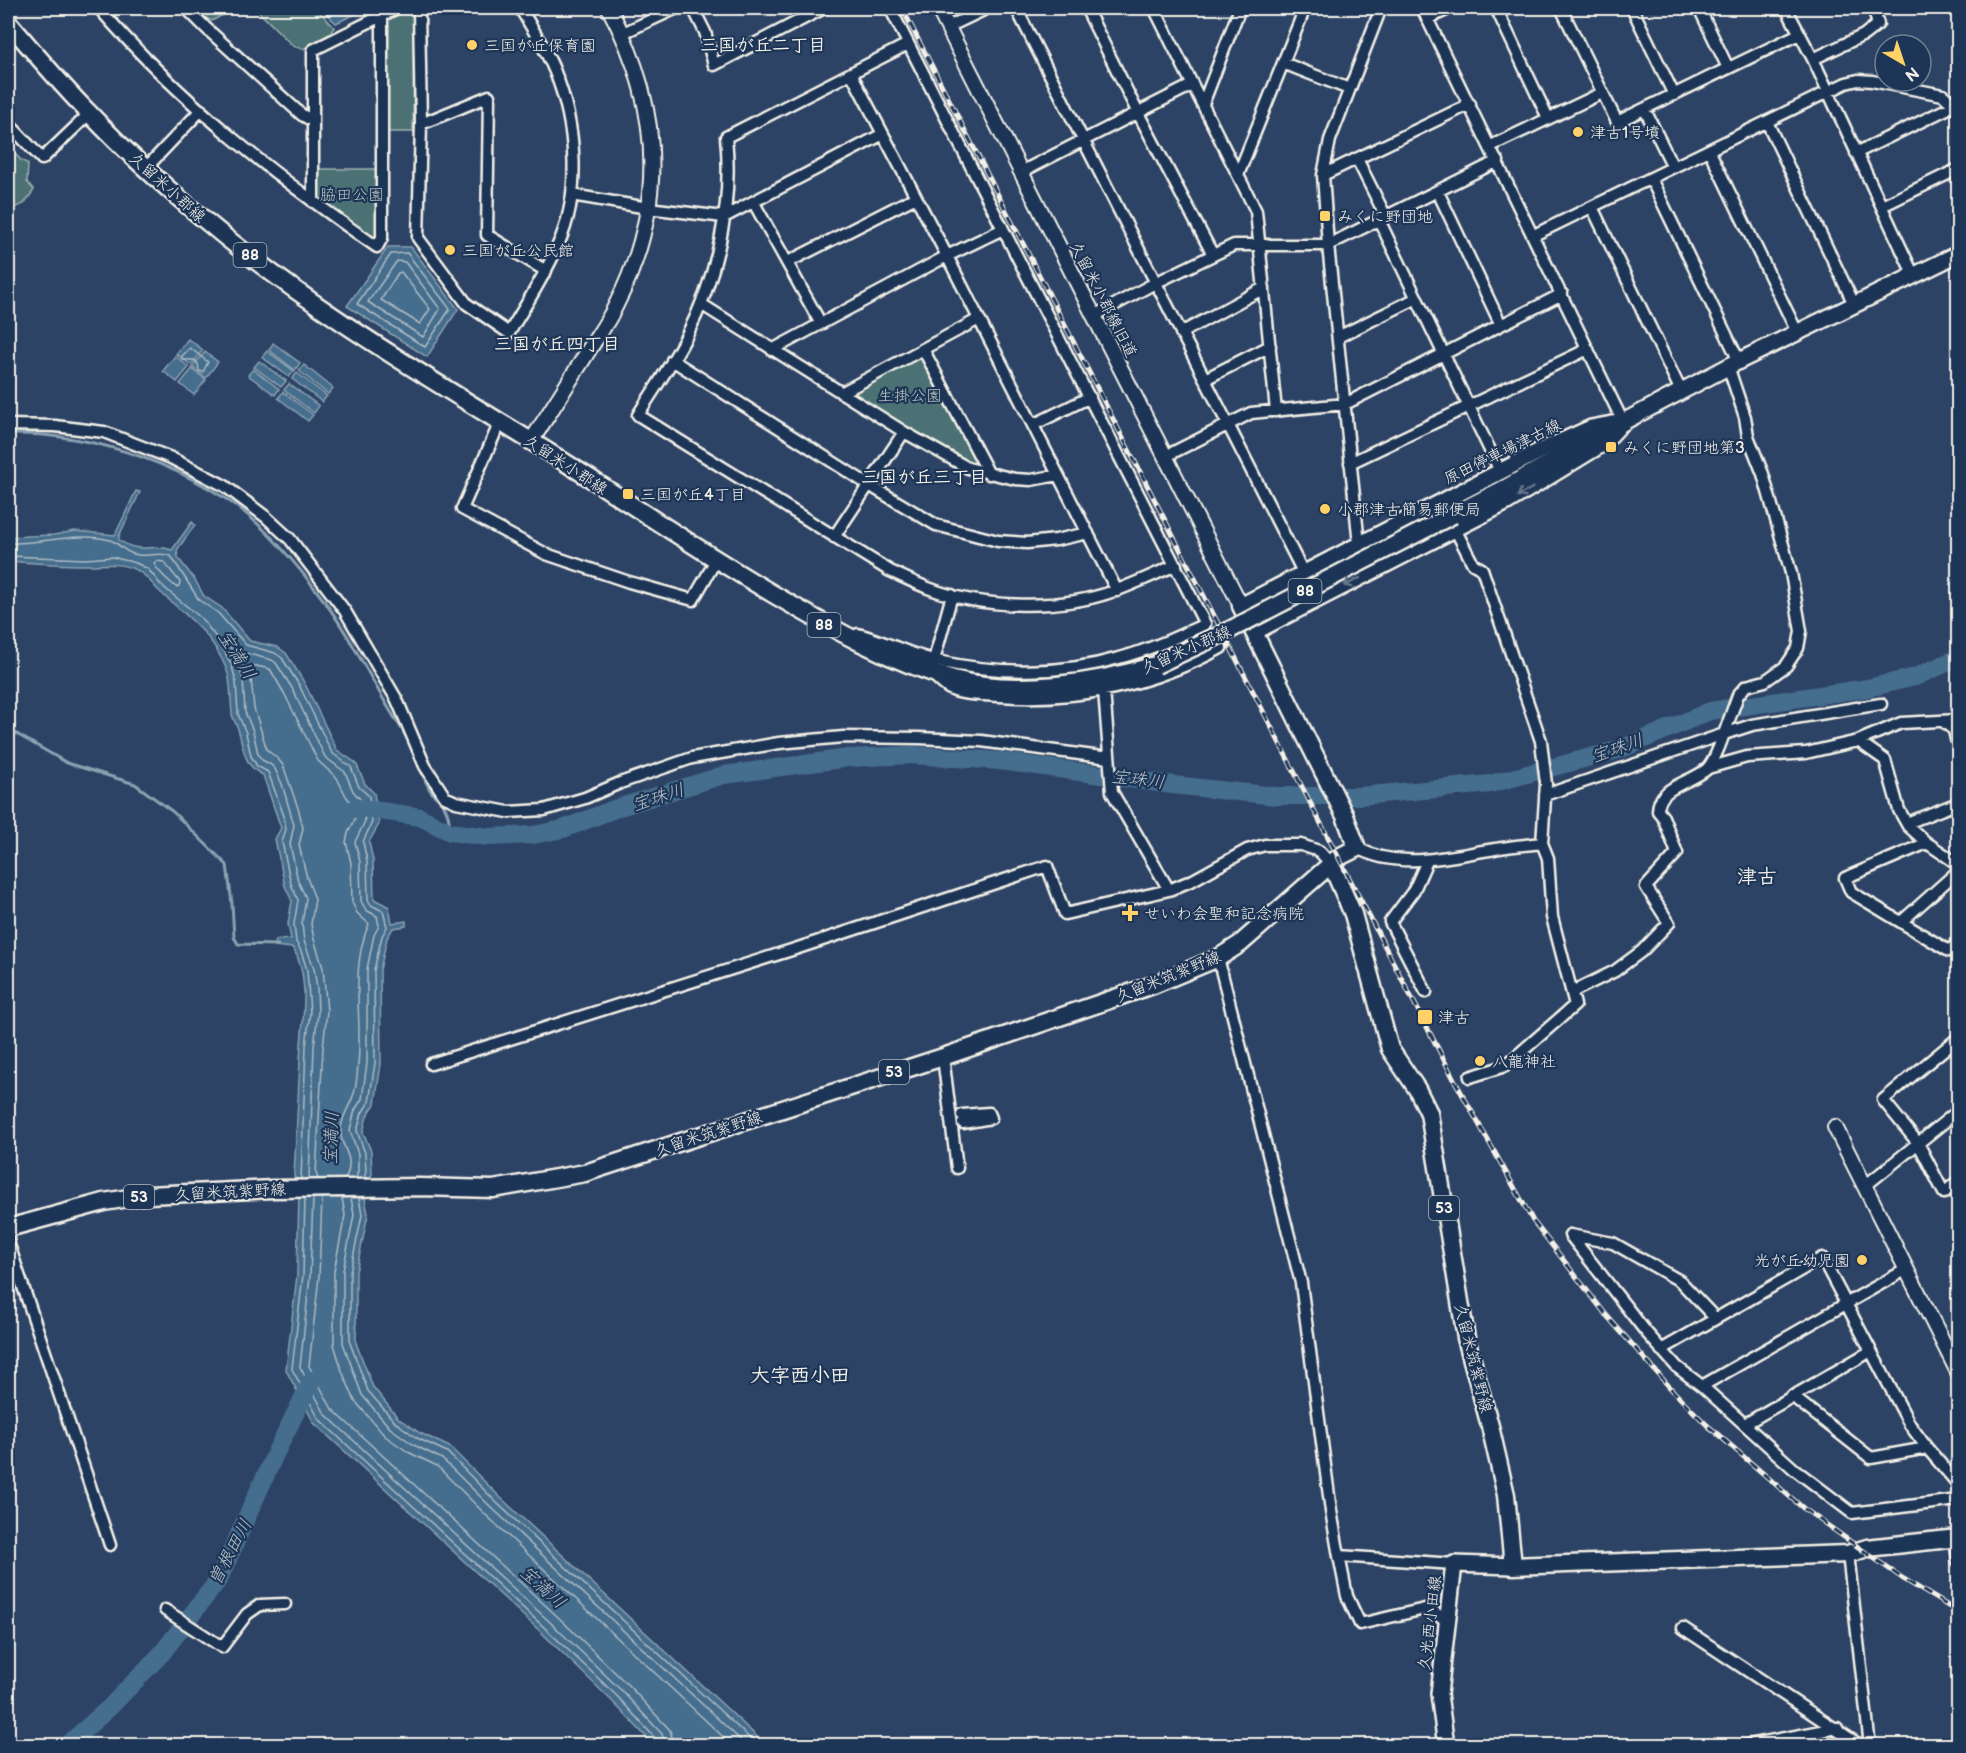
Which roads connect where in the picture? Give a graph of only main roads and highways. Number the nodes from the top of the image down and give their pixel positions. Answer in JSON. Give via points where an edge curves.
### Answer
{"nodes":[{"id":1,"x":8,"y":22,"type":"edge"},
{"id":2,"x":1959,"y":255,"type":"edge"},
{"id":3,"x":1623,"y":422,"type":"junction"},
{"id":4,"x":1454,"y":522,"type":"junction"},
{"id":5,"x":1240,"y":606,"type":"joint"},
{"id":6,"x":1254,"y":632,"type":"junction"},
{"id":7,"x":1331,"y":864,"type":"junction"},
{"id":8,"x":8,"y":1228,"type":"edge"},
{"id":9,"x":1957,"y":1538,"type":"edge"},
{"id":10,"x":1514,"y":1566,"type":"junction"},
{"id":11,"x":1446,"y":1746,"type":"edge"}],
"edges":[{"from":1,"to":4,"type":"main road","name":"久留米小郡線","number":"88","bridge":true,"via":[[89,114],[146,168],[206,222],[292,288],[716,560],[837,632],[966,681],[1028,686],[1093,681],[1156,665]]},
{"from":2,"to":3,"type":"main road","name":"原田停車場津古線"},
{"from":3,"to":4,"type":"main road","name":"久留米小郡線","number":"88","via":[[1502,490]]},
{"from":3,"to":5,"type":"main road","name":"原田停車場津古線","via":[[1591,428],[1500,471]]},
{"from":4,"to":6,"type":"main road","one_way":true,"via":[[1375,570]]},
{"from":5,"to":6,"type":"main road","name":"久留米小郡線"},
{"from":6,"to":7,"type":"main road","name":"久留米小郡線","via":[[1357,848]]},
{"from":7,"to":8,"type":"main road","name":"久留米筑紫野線","number":"53","via":[[1240,944],[1218,958],[1153,985],[585,1173],[493,1189],[273,1189],[148,1195],[104,1202]]},
{"from":7,"to":10,"type":"main road","name":"久留米筑紫野線","number":"53","via":[[1353,914],[1390,1049],[1429,1113],[1466,1338],[1506,1495]]},
{"from":9,"to":10,"type":"main road","via":[[1868,1548],[1848,1554]]},
{"from":10,"to":11,"type":"main road","name":"久光西小田線","via":[[1454,1564],[1439,1694]]}]}
